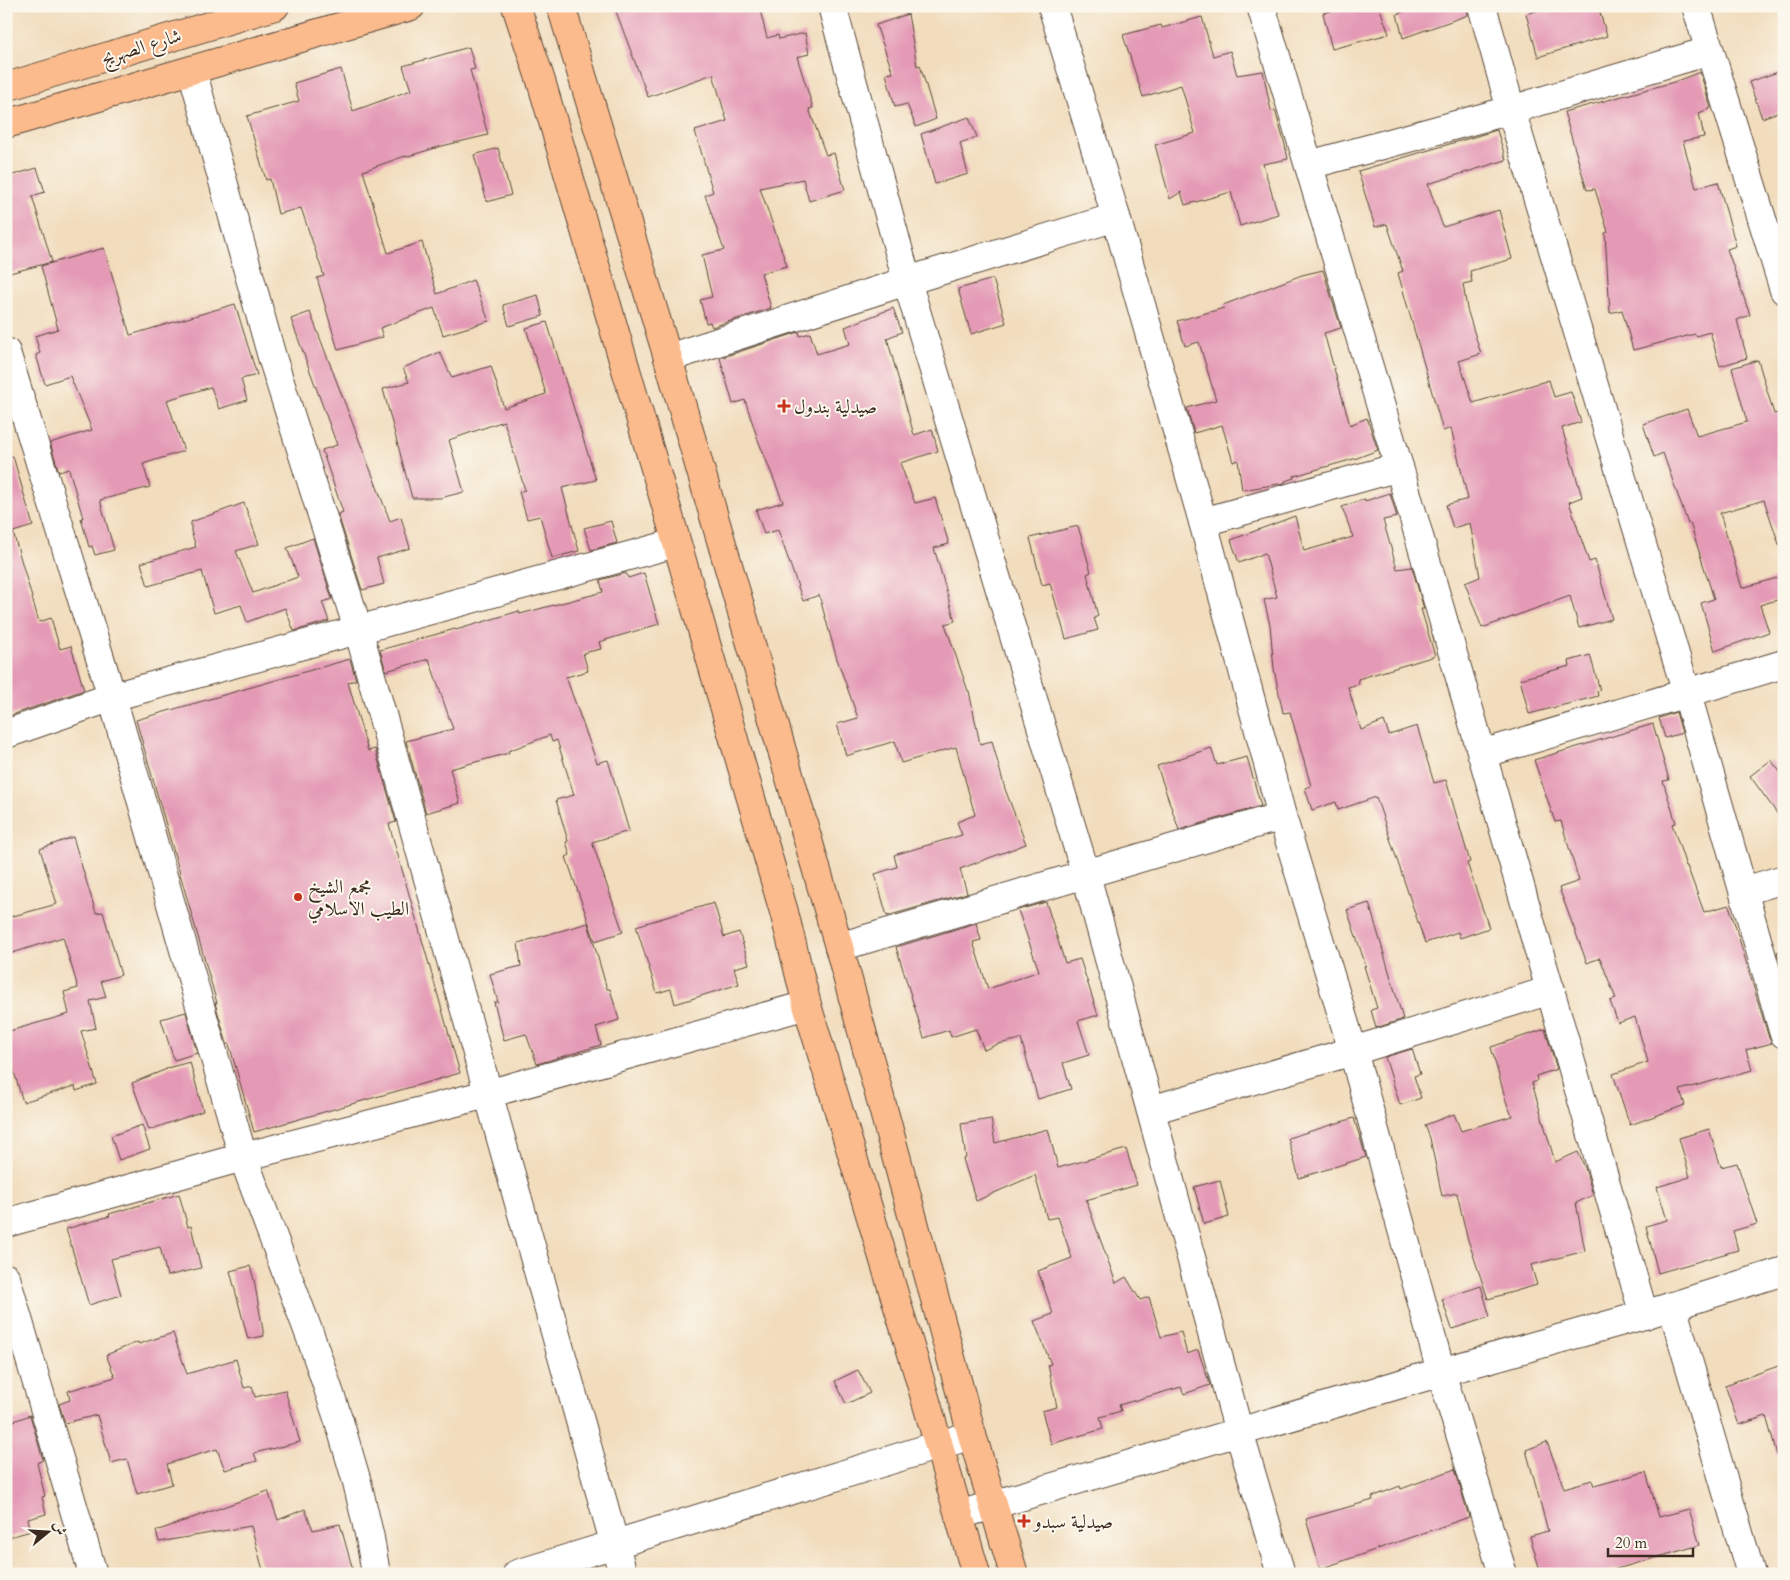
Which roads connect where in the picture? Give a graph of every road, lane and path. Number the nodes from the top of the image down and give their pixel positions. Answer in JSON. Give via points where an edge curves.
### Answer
{"nodes":[{"id":1,"x":275,"y":6,"type":"edge"},
{"id":2,"x":411,"y":6,"type":"edge"},
{"id":3,"x":516,"y":6,"type":"edge"},
{"id":4,"x":561,"y":6,"type":"edge"},
{"id":5,"x":832,"y":6,"type":"edge"},
{"id":6,"x":1052,"y":6,"type":"edge"},
{"id":7,"x":1261,"y":6,"type":"edge"},
{"id":8,"x":1482,"y":6,"type":"edge"},
{"id":9,"x":1696,"y":6,"type":"edge"},
{"id":10,"x":1709,"y":51,"type":"junction"},
{"id":11,"x":192,"y":70,"type":"junction"},
{"id":12,"x":6,"y":87,"type":"edge"},
{"id":13,"x":1511,"y":110,"type":"junction"},
{"id":14,"x":6,"y":124,"type":"edge"},
{"id":15,"x":1310,"y":165,"type":"junction"},
{"id":16,"x":1116,"y":217,"type":"junction"},
{"id":17,"x":906,"y":280,"type":"junction"},
{"id":18,"x":1784,"y":290,"type":"edge"},
{"id":19,"x":6,"y":352,"type":"edge"},
{"id":20,"x":668,"y":358,"type":"junction"},
{"id":21,"x":1398,"y":467,"type":"junction"},
{"id":22,"x":1203,"y":522,"type":"junction"},
{"id":23,"x":676,"y":543,"type":"junction"},
{"id":24,"x":358,"y":629,"type":"junction"},
{"id":25,"x":1784,"y":664,"type":"edge"},
{"id":26,"x":1687,"y":694,"type":"junction"},
{"id":27,"x":112,"y":697,"type":"junction"},
{"id":28,"x":6,"y":734,"type":"edge"},
{"id":29,"x":1482,"y":754,"type":"junction"},
{"id":30,"x":1282,"y":816,"type":"junction"},
{"id":31,"x":1086,"y":875,"type":"junction"},
{"id":32,"x":1784,"y":879,"type":"edge"},
{"id":33,"x":1744,"y":891,"type":"junction"},
{"id":34,"x":839,"y":947,"type":"junction"},
{"id":35,"x":1551,"y":990,"type":"junction"},
{"id":36,"x":807,"y":1004,"type":"junction"},
{"id":37,"x":1784,"y":1034,"type":"edge"},
{"id":38,"x":1353,"y":1051,"type":"junction"},
{"id":39,"x":487,"y":1094,"type":"junction"},
{"id":40,"x":1151,"y":1110,"type":"junction"},
{"id":41,"x":243,"y":1157,"type":"junction"},
{"id":42,"x":6,"y":1222,"type":"edge"},
{"id":43,"x":1784,"y":1271,"type":"edge"},
{"id":44,"x":6,"y":1278,"type":"edge"},
{"id":45,"x":1672,"y":1306,"type":"junction"},
{"id":46,"x":1644,"y":1314,"type":"junction"},
{"id":47,"x":1441,"y":1372,"type":"junction"},
{"id":48,"x":1239,"y":1432,"type":"junction"},
{"id":49,"x":972,"y":1435,"type":"junction"},
{"id":50,"x":938,"y":1446,"type":"junction"},
{"id":51,"x":994,"y":1505,"type":"junction"},
{"id":52,"x":959,"y":1515,"type":"junction"},
{"id":53,"x":614,"y":1544,"type":"junction"},
{"id":54,"x":93,"y":1574,"type":"edge"},
{"id":55,"x":376,"y":1574,"type":"edge"},
{"id":56,"x":517,"y":1574,"type":"edge"},
{"id":57,"x":623,"y":1574,"type":"edge"},
{"id":58,"x":976,"y":1574,"type":"edge"},
{"id":59,"x":1014,"y":1574,"type":"edge"},
{"id":60,"x":1281,"y":1574,"type":"edge"},
{"id":61,"x":1503,"y":1574,"type":"edge"},
{"id":62,"x":1751,"y":1574,"type":"edge"}],
"edges":[{"from":1,"to":12,"type":"main road","name":"شارع الصهريج"},
{"from":2,"to":11,"type":"main road"},
{"from":3,"to":23,"type":"main road"},
{"from":4,"to":20,"type":"main road"},
{"from":5,"to":17,"type":"street"},
{"from":6,"to":16,"type":"street"},
{"from":7,"to":15,"type":"street"},
{"from":8,"to":13,"type":"street"},
{"from":9,"to":10,"type":"street"},
{"from":10,"to":13,"type":"street"},
{"from":10,"to":18,"type":"street"},
{"from":11,"to":14,"type":"main road"},
{"from":11,"to":24,"type":"street","via":[[272,357]]},
{"from":13,"to":15,"type":"street"},
{"from":13,"to":26,"type":"street"},
{"from":15,"to":21,"type":"street"},
{"from":16,"to":17,"type":"street"},
{"from":16,"to":22,"type":"street"},
{"from":17,"to":20,"type":"street"},
{"from":17,"to":31,"type":"street"},
{"from":19,"to":27,"type":"street"},
{"from":20,"to":34,"type":"main road"},
{"from":21,"to":22,"type":"street"},
{"from":21,"to":29,"type":"street"},
{"from":22,"to":30,"type":"street"},
{"from":23,"to":24,"type":"street"},
{"from":23,"to":36,"type":"main road","via":[[784,912]]},
{"from":24,"to":27,"type":"street"},
{"from":24,"to":39,"type":"street"},
{"from":25,"to":26,"type":"street"},
{"from":26,"to":29,"type":"street"},
{"from":26,"to":33,"type":"street"},
{"from":27,"to":28,"type":"street"},
{"from":27,"to":41,"type":"street"},
{"from":29,"to":35,"type":"street"},
{"from":30,"to":31,"type":"street"},
{"from":30,"to":38,"type":"street"},
{"from":31,"to":34,"type":"street"},
{"from":31,"to":40,"type":"street"},
{"from":32,"to":33,"type":"street"},
{"from":33,"to":37,"type":"street"},
{"from":34,"to":49,"type":"main road"},
{"from":35,"to":38,"type":"street"},
{"from":35,"to":46,"type":"street"},
{"from":36,"to":39,"type":"street"},
{"from":36,"to":50,"type":"main road"},
{"from":38,"to":40,"type":"street"},
{"from":38,"to":47,"type":"street"},
{"from":39,"to":41,"type":"street"},
{"from":39,"to":53,"type":"street"},
{"from":40,"to":48,"type":"street"},
{"from":41,"to":42,"type":"street"},
{"from":41,"to":55,"type":"street","via":[[339,1421],[357,1482]]},
{"from":43,"to":45,"type":"street"},
{"from":44,"to":54,"type":"street"},
{"from":45,"to":46,"type":"street"},
{"from":45,"to":62,"type":"street"},
{"from":46,"to":47,"type":"street"},
{"from":47,"to":48,"type":"street"},
{"from":47,"to":61,"type":"street"},
{"from":48,"to":51,"type":"street"},
{"from":48,"to":60,"type":"street"},
{"from":49,"to":50,"type":"street"},
{"from":49,"to":51,"type":"main road"},
{"from":50,"to":52,"type":"main road"},
{"from":50,"to":53,"type":"street"},
{"from":51,"to":52,"type":"street"},
{"from":51,"to":59,"type":"main road"},
{"from":52,"to":58,"type":"main road"},
{"from":53,"to":56,"type":"street"},
{"from":53,"to":57,"type":"street"}]}
